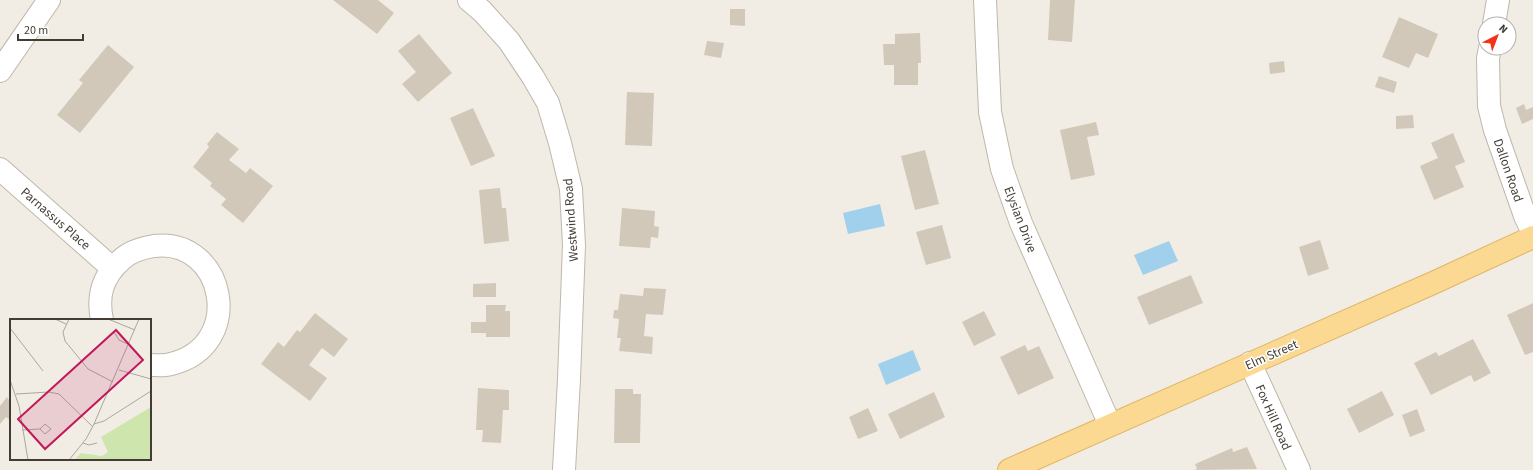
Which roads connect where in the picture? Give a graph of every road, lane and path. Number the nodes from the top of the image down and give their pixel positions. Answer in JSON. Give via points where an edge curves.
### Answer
{"nodes":[{"id":1,"x":49,"y":0,"type":"edge"},
{"id":2,"x":469,"y":0,"type":"edge"},
{"id":3,"x":985,"y":0,"type":"edge"},
{"id":4,"x":1498,"y":0,"type":"edge"},
{"id":5,"x":1495,"y":16,"type":"edge"},
{"id":6,"x":1488,"y":56,"type":"edge"},
{"id":7,"x":0,"y":71,"type":"edge"},
{"id":8,"x":0,"y":169,"type":"edge"},
{"id":9,"x":1533,"y":233,"type":"edge"},
{"id":10,"x":1533,"y":237,"type":"edge"},
{"id":11,"x":112,"y":268,"type":"junction"},
{"id":12,"x":102,"y":319,"type":"edge"},
{"id":13,"x":1250,"y":363,"type":"junction"},
{"id":14,"x":151,"y":365,"type":"edge"},
{"id":15,"x":1110,"y":425,"type":"junction"},
{"id":16,"x":564,"y":470,"type":"edge"},
{"id":17,"x":1008,"y":470,"type":"edge"},
{"id":18,"x":1299,"y":470,"type":"edge"}],
"edges":[{"from":1,"to":7,"type":"street"},
{"from":2,"to":16,"type":"street","name":"Westwind Road","via":[[509,41],[548,103],[571,189],[574,245]]},
{"from":3,"to":15,"type":"street","name":"Elysian Drive","via":[[990,112],[1002,169],[1020,223]]},
{"from":4,"to":5,"type":"street"},
{"from":6,"to":9,"type":"street","name":"Dallon Road","via":[[1489,106],[1495,130]]},
{"from":8,"to":11,"type":"street","name":"Parnassus Place"},
{"from":10,"to":13,"type":"main road","name":"Elm Street"},
{"from":11,"to":12,"type":"street","via":[[102,286],[99,306]]},
{"from":11,"to":14,"type":"street","via":[[126,255],[144,247],[162,245],[181,249],[197,258],[210,272],[217,289],[220,308],[216,326],[206,344],[190,358],[170,365]]},
{"from":13,"to":15,"type":"main road","name":"Elm Street"},
{"from":13,"to":18,"type":"street","name":"Fox Hill Road"},
{"from":15,"to":17,"type":"main road","name":"Elm Street"}]}
